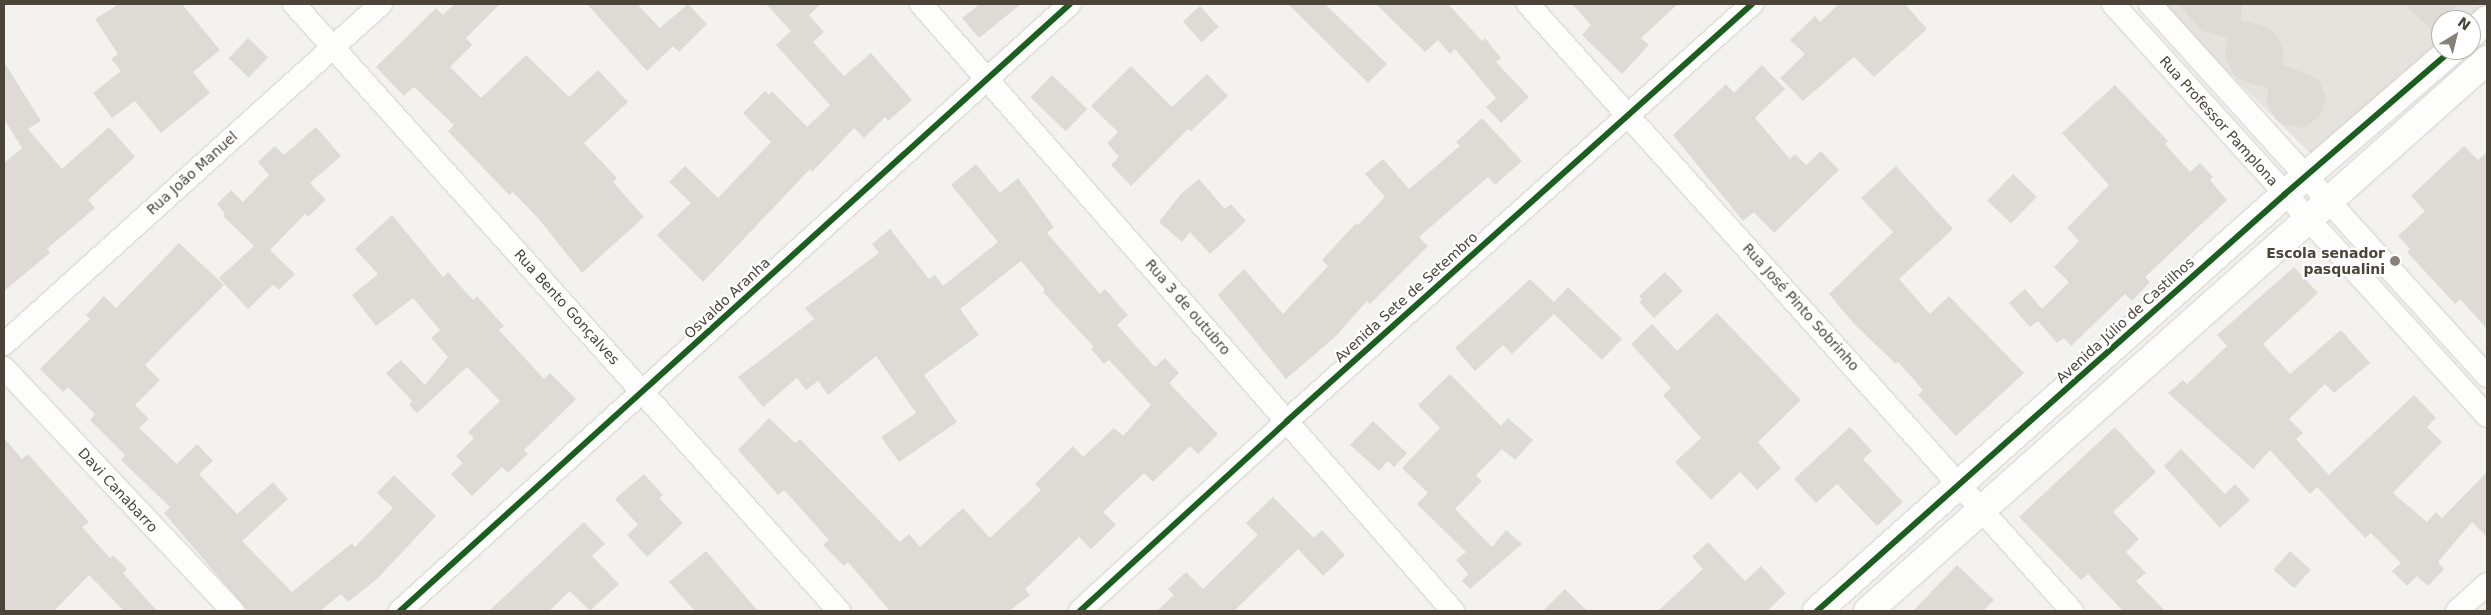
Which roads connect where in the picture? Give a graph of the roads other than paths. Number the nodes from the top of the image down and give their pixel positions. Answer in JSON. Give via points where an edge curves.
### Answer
{"nodes":[{"id":1,"x":294,"y":4,"type":"edge"},
{"id":2,"x":381,"y":4,"type":"edge"},
{"id":3,"x":922,"y":4,"type":"edge"},
{"id":4,"x":1070,"y":4,"type":"edge"},
{"id":5,"x":1528,"y":4,"type":"edge"},
{"id":6,"x":1752,"y":4,"type":"edge"},
{"id":7,"x":2150,"y":4,"type":"edge"},
{"id":8,"x":2115,"y":5,"type":"edge"},
{"id":9,"x":332,"y":47,"type":"junction"},
{"id":10,"x":2440,"y":60,"type":"edge"},
{"id":11,"x":2487,"y":60,"type":"edge"},
{"id":12,"x":988,"y":76,"type":"junction"},
{"id":13,"x":1627,"y":115,"type":"junction"},
{"id":14,"x":2306,"y":176,"type":"junction"},
{"id":15,"x":2285,"y":194,"type":"junction"},
{"id":16,"x":2332,"y":202,"type":"junction"},
{"id":17,"x":2310,"y":220,"type":"junction"},
{"id":18,"x":2200,"y":270,"type":"junction"},
{"id":19,"x":2224,"y":296,"type":"junction"},
{"id":20,"x":2416,"y":296,"type":"junction"},
{"id":21,"x":2396,"y":314,"type":"junction"},
{"id":22,"x":4,"y":344,"type":"edge"},
{"id":23,"x":4,"y":368,"type":"edge"},
{"id":24,"x":2487,"y":376,"type":"edge"},
{"id":25,"x":644,"y":392,"type":"junction"},
{"id":26,"x":2484,"y":406,"type":"edge"},
{"id":27,"x":1286,"y":421,"type":"junction"},
{"id":28,"x":1959,"y":482,"type":"junction"},
{"id":29,"x":1983,"y":510,"type":"junction"},
{"id":30,"x":2487,"y":584,"type":"edge"},
{"id":31,"x":233,"y":611,"type":"edge"},
{"id":32,"x":400,"y":611,"type":"edge"},
{"id":33,"x":839,"y":611,"type":"edge"},
{"id":34,"x":1080,"y":611,"type":"edge"},
{"id":35,"x":1452,"y":611,"type":"edge"},
{"id":36,"x":1817,"y":611,"type":"edge"},
{"id":37,"x":1868,"y":611,"type":"edge"},
{"id":38,"x":2072,"y":611,"type":"edge"},
{"id":39,"x":2457,"y":611,"type":"edge"}],
"edges":[{"from":1,"to":9,"type":"street","name":"Rua Bento Gonçalves"},
{"from":2,"to":9,"type":"street","name":"Rua João Manuel"},
{"from":3,"to":12,"type":"street","name":"Rua 3 de outubro"},
{"from":4,"to":12,"type":"street","name":"Osvaldo Aranha"},
{"from":5,"to":13,"type":"street","name":"Rua José Pinto Sobrinho"},
{"from":6,"to":13,"type":"street","name":"Avenida Sete de Setembro"},
{"from":7,"to":14,"type":"street","name":"Rua Professor Pamplona"},
{"from":8,"to":15,"type":"street","name":"Rua Professor Pamplona"},
{"from":9,"to":22,"type":"street","name":"Rua João Manuel"},
{"from":9,"to":25,"type":"street","name":"Rua Bento Gonçalves"},
{"from":10,"to":14,"type":"street","name":"Avenida Júlio de Castilhos"},
{"from":11,"to":16,"type":"street"},
{"from":12,"to":25,"type":"street","name":"Osvaldo Aranha"},
{"from":12,"to":27,"type":"street","name":"Rua 3 de outubro"},
{"from":13,"to":27,"type":"street","name":"Avenida Sete de Setembro"},
{"from":13,"to":28,"type":"street","name":"Rua José Pinto Sobrinho"},
{"from":14,"to":15,"type":"street","name":"Avenida Júlio de Castilhos"},
{"from":14,"to":16,"type":"street","name":"Rua Professor Pamplona"},
{"from":15,"to":17,"type":"street","name":"Rua Professor Pamplona"},
{"from":15,"to":18,"type":"street","name":"Avenida Júlio de Castilhos"},
{"from":16,"to":17,"type":"street"},
{"from":16,"to":20,"type":"street","name":"Rua Professor Pamplona"},
{"from":17,"to":19,"type":"street"},
{"from":17,"to":21,"type":"street","name":"Rua Professor Pamplona"},
{"from":18,"to":19,"type":"street"},
{"from":18,"to":28,"type":"street","name":"Avenida Júlio de Castilhos"},
{"from":19,"to":29,"type":"street"},
{"from":20,"to":21,"type":"street"},
{"from":20,"to":24,"type":"street","name":"Rua Professor Pamplona"},
{"from":21,"to":26,"type":"street","name":"Rua Professor Pamplona"},
{"from":23,"to":31,"type":"street","name":"Davi Canabarro"},
{"from":25,"to":32,"type":"street","name":"Osvaldo Aranha"},
{"from":25,"to":33,"type":"street","name":"Rua Bento Gonçalves"},
{"from":27,"to":34,"type":"street","name":"Avenida Sete de Setembro"},
{"from":27,"to":35,"type":"street","name":"Rua 3 de outubro"},
{"from":28,"to":29,"type":"street","name":"Rua José Pinto Sobrinho"},
{"from":28,"to":36,"type":"street","name":"Avenida Júlio de Castilhos"},
{"from":29,"to":37,"type":"street"},
{"from":29,"to":38,"type":"street","name":"Rua José Pinto Sobrinho"},
{"from":30,"to":39,"type":"street"}]}
